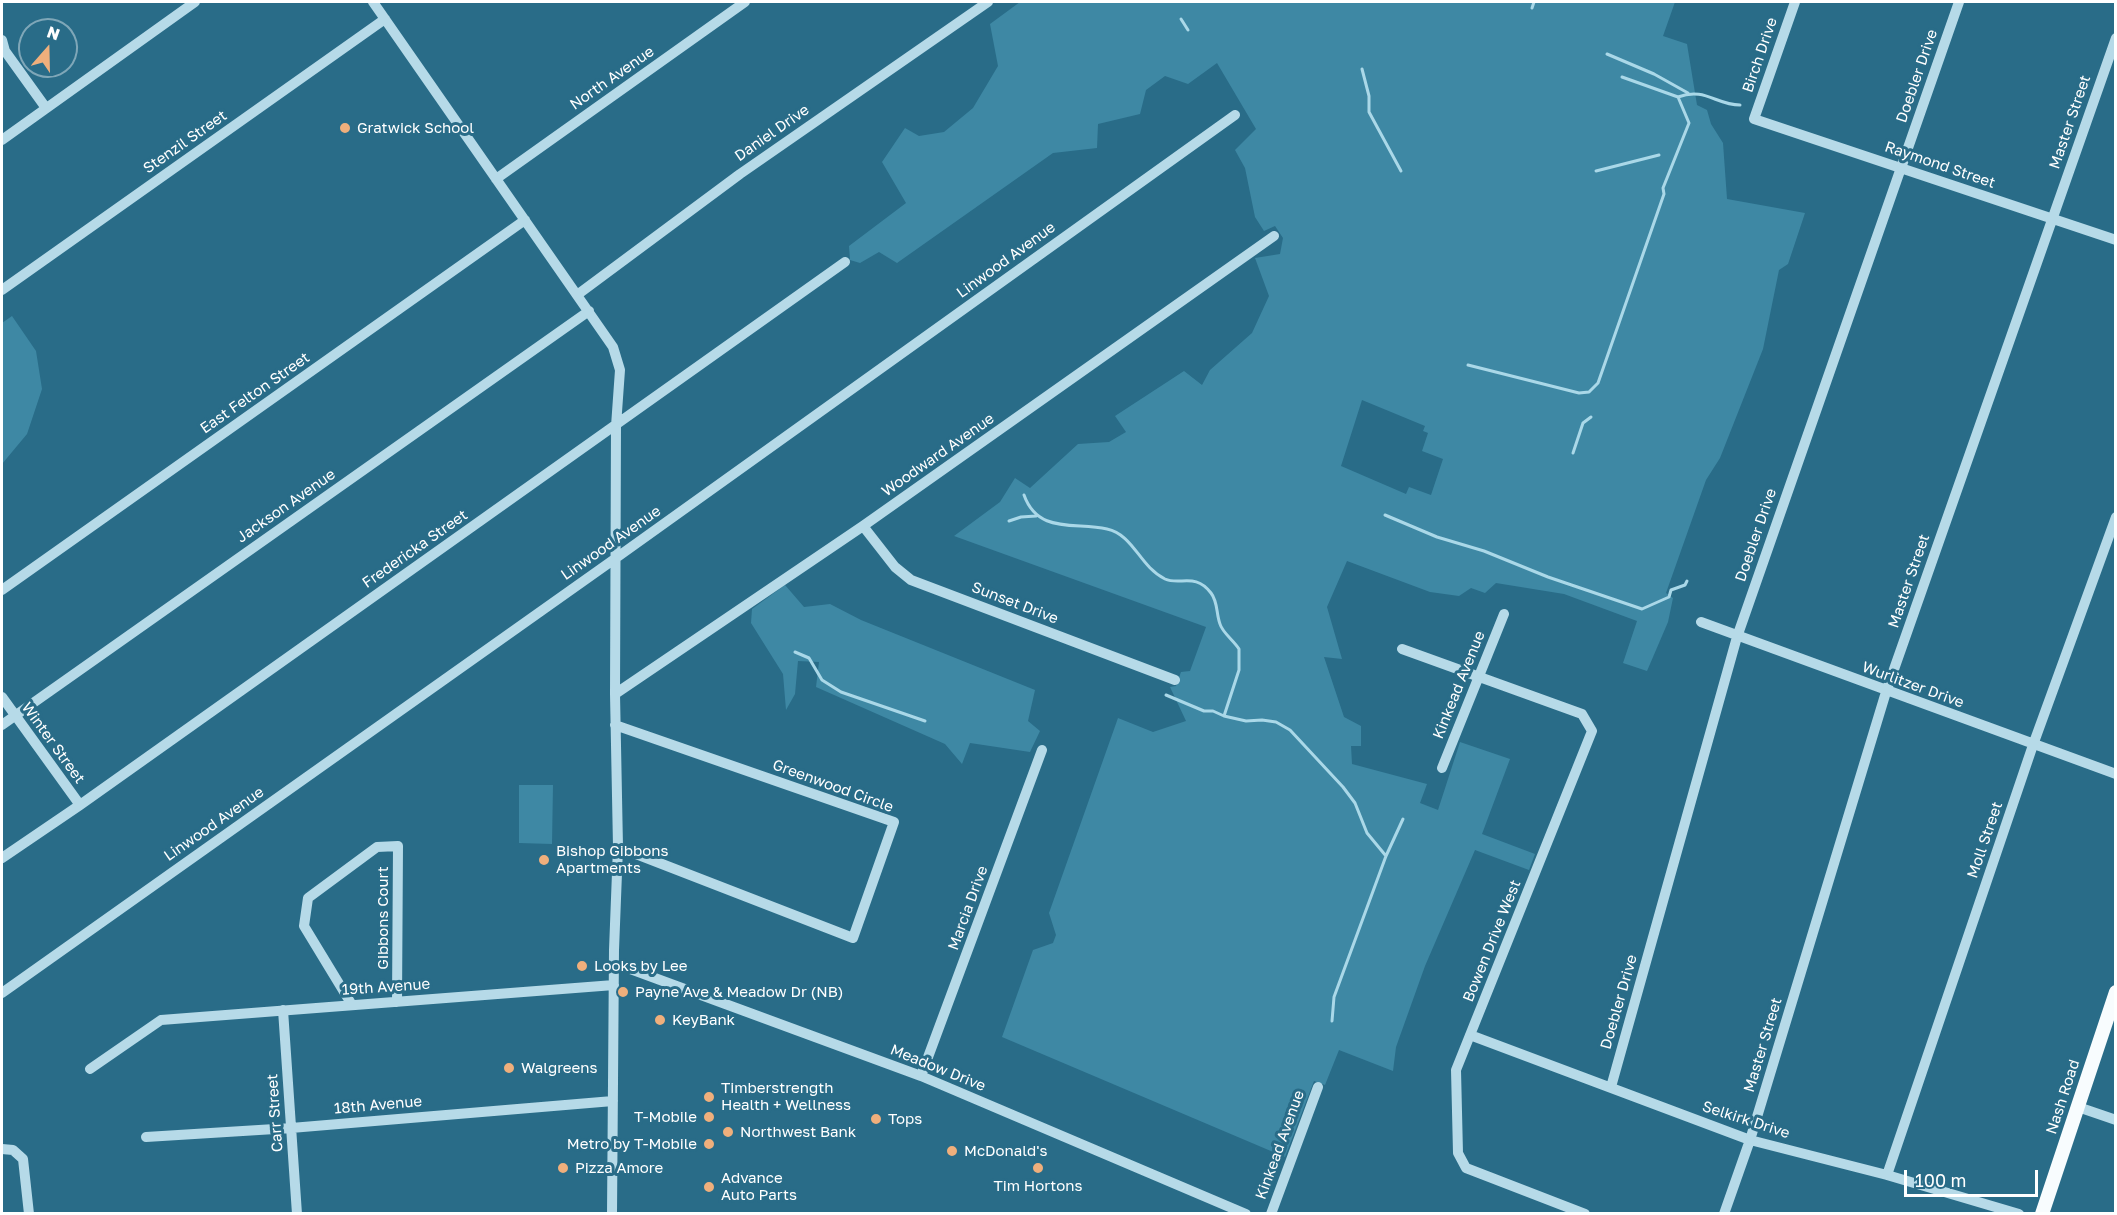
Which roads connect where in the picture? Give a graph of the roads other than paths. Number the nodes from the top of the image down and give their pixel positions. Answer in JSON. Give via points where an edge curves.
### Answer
{"nodes":[{"id":1,"x":195,"y":2,"type":"edge"},
{"id":2,"x":745,"y":2,"type":"edge"},
{"id":3,"x":988,"y":2,"type":"edge"},
{"id":4,"x":1794,"y":2,"type":"edge"},
{"id":5,"x":1959,"y":2,"type":"edge"},
{"id":6,"x":377,"y":3,"type":"edge"},
{"id":7,"x":385,"y":19,"type":"junction"},
{"id":8,"x":2115,"y":38,"type":"edge"},
{"id":9,"x":2,"y":40,"type":"edge"},
{"id":10,"x":46,"y":108,"type":"junction"},
{"id":11,"x":1235,"y":115,"type":"dead end"},
{"id":12,"x":1754,"y":119,"type":"joint"},
{"id":13,"x":2,"y":140,"type":"edge"},
{"id":14,"x":1901,"y":168,"type":"junction"},
{"id":15,"x":496,"y":178,"type":"junction"},
{"id":16,"x":2052,"y":219,"type":"junction"},
{"id":17,"x":525,"y":220,"type":"junction"},
{"id":18,"x":1274,"y":236,"type":"dead end"},
{"id":19,"x":2115,"y":240,"type":"edge"},
{"id":20,"x":845,"y":262,"type":"dead end"},
{"id":21,"x":2,"y":290,"type":"edge"},
{"id":22,"x":578,"y":295,"type":"junction"},
{"id":23,"x":589,"y":311,"type":"junction"},
{"id":24,"x":616,"y":426,"type":"junction"},
{"id":25,"x":2115,"y":517,"type":"edge"},
{"id":26,"x":863,"y":526,"type":"junction"},
{"id":27,"x":616,"y":558,"type":"junction"},
{"id":28,"x":2,"y":590,"type":"edge"},
{"id":29,"x":1504,"y":614,"type":"dead end"},
{"id":30,"x":1701,"y":622,"type":"dead end"},
{"id":31,"x":1737,"y":636,"type":"junction"},
{"id":32,"x":1402,"y":649,"type":"dead end"},
{"id":33,"x":1480,"y":677,"type":"junction"},
{"id":34,"x":1175,"y":680,"type":"dead end"},
{"id":35,"x":1886,"y":692,"type":"junction"},
{"id":36,"x":615,"y":694,"type":"junction"},
{"id":37,"x":2,"y":697,"type":"edge"},
{"id":38,"x":14,"y":716,"type":"junction"},
{"id":39,"x":2,"y":725,"type":"edge"},
{"id":40,"x":615,"y":725,"type":"junction"},
{"id":41,"x":2034,"y":745,"type":"junction"},
{"id":42,"x":1042,"y":750,"type":"dead end"},
{"id":43,"x":1442,"y":768,"type":"dead end"},
{"id":44,"x":2115,"y":774,"type":"edge"},
{"id":45,"x":80,"y":805,"type":"junction"},
{"id":46,"x":618,"y":846,"type":"junction"},
{"id":47,"x":2,"y":858,"type":"edge"},
{"id":48,"x":614,"y":963,"type":"junction"},
{"id":49,"x":614,"y":985,"type":"junction"},
{"id":50,"x":2115,"y":992,"type":"edge"},
{"id":51,"x":2,"y":993,"type":"edge"},
{"id":52,"x":397,"y":1002,"type":"junction"},
{"id":53,"x":352,"y":1005,"type":"junction"},
{"id":54,"x":283,"y":1010,"type":"junction"},
{"id":55,"x":1470,"y":1035,"type":"junction"},
{"id":56,"x":90,"y":1069,"type":"dead end"},
{"id":57,"x":921,"y":1076,"type":"junction"},
{"id":58,"x":1318,"y":1087,"type":"dead end"},
{"id":59,"x":1611,"y":1087,"type":"junction"},
{"id":60,"x":613,"y":1101,"type":"junction"},
{"id":61,"x":2078,"y":1107,"type":"junction"},
{"id":62,"x":2115,"y":1120,"type":"edge"},
{"id":63,"x":291,"y":1128,"type":"junction"},
{"id":64,"x":146,"y":1137,"type":"dead end"},
{"id":65,"x":1750,"y":1140,"type":"junction"},
{"id":66,"x":2,"y":1149,"type":"edge"},
{"id":67,"x":1887,"y":1175,"type":"junction"},
{"id":68,"x":28,"y":1214,"type":"edge"},
{"id":69,"x":297,"y":1214,"type":"edge"},
{"id":70,"x":612,"y":1214,"type":"edge"},
{"id":71,"x":1246,"y":1214,"type":"edge"},
{"id":72,"x":1271,"y":1214,"type":"edge"},
{"id":73,"x":1585,"y":1214,"type":"edge"},
{"id":74,"x":1724,"y":1214,"type":"edge"},
{"id":75,"x":2019,"y":1214,"type":"edge"},
{"id":76,"x":2042,"y":1214,"type":"edge"}],
"edges":[{"from":1,"to":10,"type":"street"},
{"from":2,"to":15,"type":"street","name":"North Avenue"},
{"from":3,"to":22,"type":"street","name":"Daniel Drive","via":[[740,174]]},
{"from":4,"to":12,"type":"street","name":"Birch Drive"},
{"from":5,"to":14,"type":"street","name":"Doebler Drive"},
{"from":6,"to":7,"type":"street"},
{"from":7,"to":15,"type":"street"},
{"from":7,"to":21,"type":"street","name":"Stenzil Street"},
{"from":8,"to":16,"type":"street","name":"Master Street"},
{"from":9,"to":10,"type":"street","via":[[5,51]]},
{"from":10,"to":13,"type":"street"},
{"from":11,"to":27,"type":"street","name":"Linwood Avenue"},
{"from":12,"to":14,"type":"street","name":"Raymond Street"},
{"from":14,"to":16,"type":"street","name":"Raymond Street"},
{"from":14,"to":31,"type":"street","name":"Doebler Drive"},
{"from":15,"to":17,"type":"street"},
{"from":16,"to":19,"type":"street","name":"Raymond Street"},
{"from":16,"to":35,"type":"street","name":"Master Street"},
{"from":17,"to":22,"type":"street"},
{"from":17,"to":28,"type":"street","name":"East Felton Street"},
{"from":18,"to":26,"type":"street","name":"Woodward Avenue"},
{"from":20,"to":24,"type":"street","name":"Fredericka Street"},
{"from":22,"to":23,"type":"street"},
{"from":23,"to":24,"type":"street","via":[[613,347],[620,370]]},
{"from":23,"to":38,"type":"street","name":"Jackson Avenue"},
{"from":24,"to":27,"type":"street"},
{"from":24,"to":45,"type":"street","name":"Fredericka Street"},
{"from":25,"to":41,"type":"street","name":"Moll Street"},
{"from":26,"to":34,"type":"street","name":"Sunset Drive","via":[[895,567],[911,580]]},
{"from":26,"to":36,"type":"street","name":"Woodward Avenue"},
{"from":27,"to":36,"type":"street"},
{"from":27,"to":51,"type":"street","name":"Linwood Avenue"},
{"from":29,"to":33,"type":"street","name":"Kinkead Avenue"},
{"from":30,"to":31,"type":"street","name":"Wurlitzer Drive"},
{"from":31,"to":35,"type":"street","name":"Wurlitzer Drive"},
{"from":31,"to":59,"type":"street","name":"Doebler Drive"},
{"from":32,"to":33,"type":"street"},
{"from":33,"to":43,"type":"street","name":"Kinkead Avenue"},
{"from":33,"to":55,"type":"street","name":"Bowen Drive West","via":[[1582,714],[1592,731]]},
{"from":35,"to":41,"type":"street","name":"Wurlitzer Drive"},
{"from":35,"to":65,"type":"street","name":"Master Street"},
{"from":36,"to":40,"type":"street"},
{"from":37,"to":38,"type":"street","name":"Winter Street"},
{"from":38,"to":39,"type":"street","name":"Jackson Avenue"},
{"from":38,"to":45,"type":"street","name":"Winter Street"},
{"from":40,"to":46,"type":"street"},
{"from":40,"to":46,"type":"street","name":"Greenwood Circle","via":[[894,822],[853,938]]},
{"from":41,"to":44,"type":"street","name":"Wurlitzer Drive"},
{"from":41,"to":67,"type":"street","name":"Moll Street"},
{"from":42,"to":57,"type":"street","name":"Marcia Drive"},
{"from":45,"to":47,"type":"street","name":"Fredericka Street"},
{"from":46,"to":48,"type":"street"},
{"from":48,"to":49,"type":"street"},
{"from":48,"to":57,"type":"street","name":"Meadow Drive"},
{"from":49,"to":52,"type":"street","name":"19th Avenue"},
{"from":49,"to":60,"type":"street"},
{"from":50,"to":61,"type":"main road","name":"Nash Road"},
{"from":52,"to":53,"type":"street","name":"19th Avenue"},
{"from":52,"to":53,"type":"street","name":"Gibbons Court","via":[[398,846],[377,847],[308,898],[304,926]]},
{"from":53,"to":54,"type":"street","name":"19th Avenue"},
{"from":54,"to":56,"type":"street","name":"19th Avenue","via":[[161,1020]]},
{"from":54,"to":63,"type":"street","name":"Carr Street"},
{"from":55,"to":59,"type":"street","name":"Selkirk Drive"},
{"from":55,"to":73,"type":"street","name":"Bowen Drive West","via":[[1456,1070],[1458,1153],[1466,1168]]},
{"from":57,"to":71,"type":"street","name":"Meadow Drive"},
{"from":58,"to":72,"type":"street","name":"Kinkead Avenue"},
{"from":59,"to":65,"type":"street","name":"Selkirk Drive"},
{"from":60,"to":63,"type":"street","name":"18th Avenue"},
{"from":60,"to":70,"type":"street"},
{"from":61,"to":62,"type":"street"},
{"from":61,"to":76,"type":"main road","name":"Nash Road"},
{"from":63,"to":64,"type":"street","name":"18th Avenue"},
{"from":63,"to":69,"type":"street","name":"Carr Street"},
{"from":65,"to":67,"type":"street","name":"Selkirk Drive"},
{"from":65,"to":74,"type":"street","name":"Master Street"},
{"from":66,"to":68,"type":"street","via":[[13,1150],[23,1160]]},
{"from":67,"to":75,"type":"street","name":"Selkirk Drive"}]}
